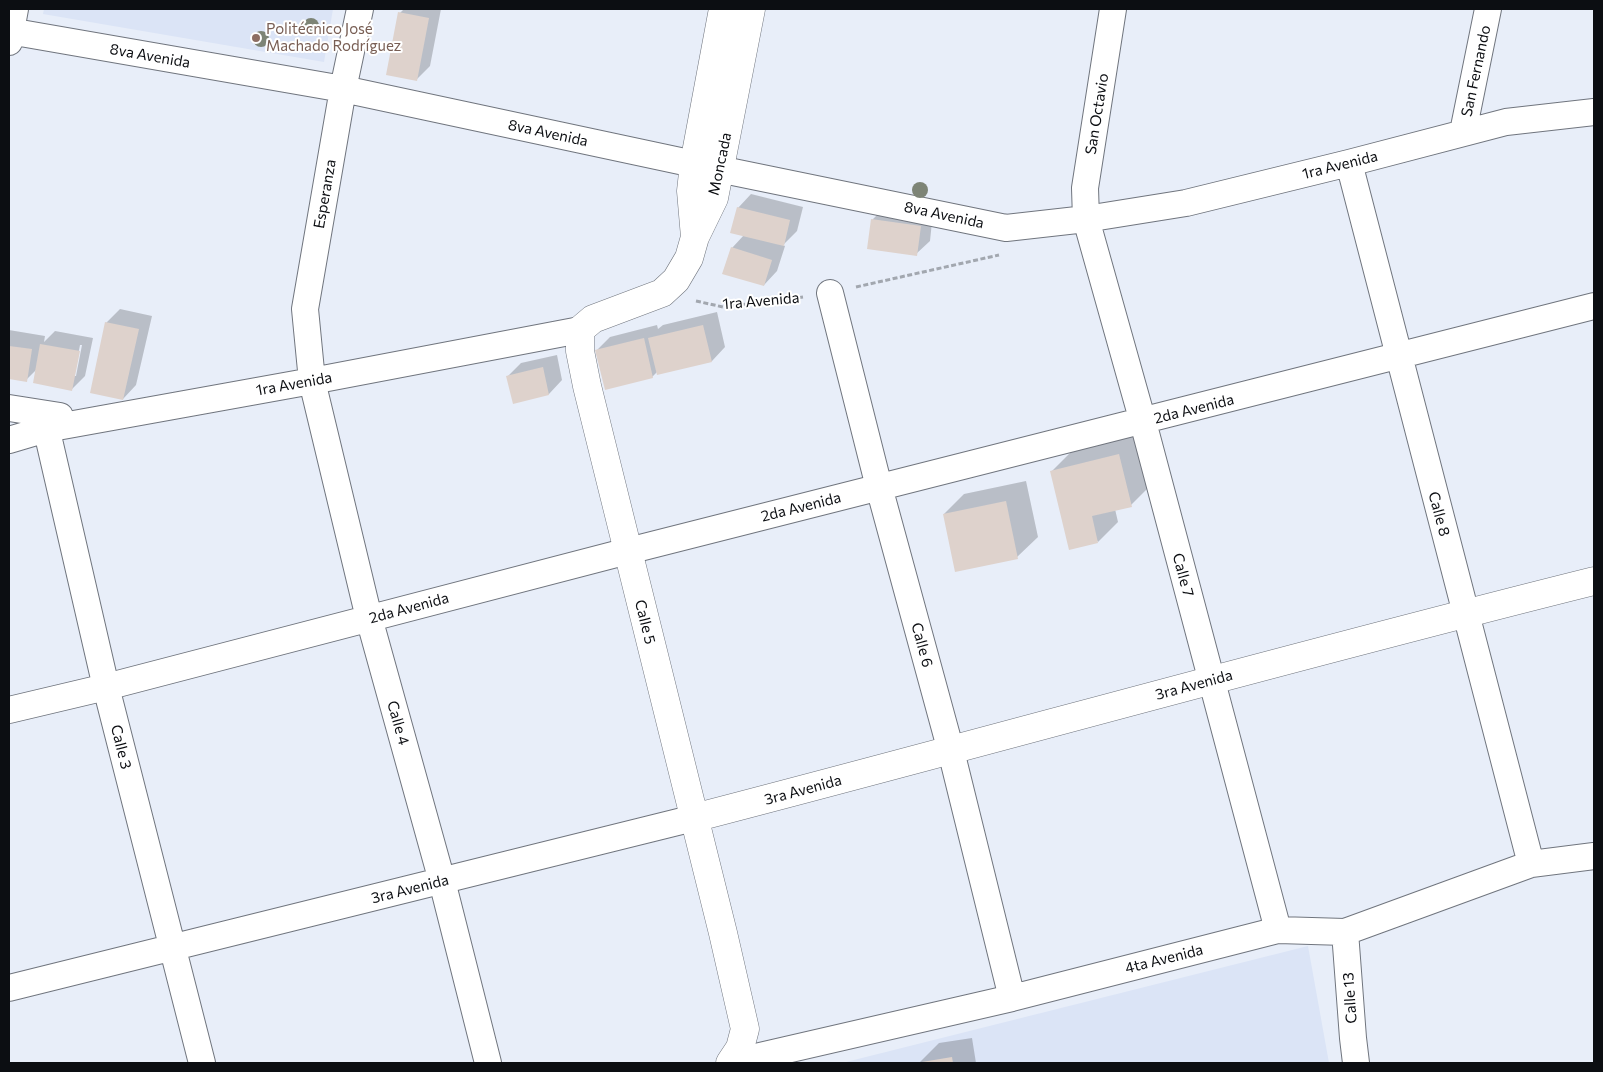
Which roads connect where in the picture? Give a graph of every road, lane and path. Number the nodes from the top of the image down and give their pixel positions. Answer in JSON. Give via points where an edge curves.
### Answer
{"nodes":[{"id":1,"x":360,"y":9,"type":"edge"},
{"id":2,"x":723,"y":9,"type":"edge"},
{"id":3,"x":751,"y":9,"type":"edge"},
{"id":4,"x":1113,"y":9,"type":"edge"},
{"id":5,"x":1488,"y":9,"type":"edge"},
{"id":6,"x":11,"y":28,"type":"edge"},
{"id":7,"x":343,"y":89,"type":"junction"},
{"id":8,"x":1594,"y":112,"type":"edge"},
{"id":9,"x":1463,"y":132,"type":"junction"},
{"id":10,"x":1349,"y":164,"type":"junction"},
{"id":11,"x":707,"y":167,"type":"junction"},
{"id":12,"x":1086,"y":219,"type":"junction"},
{"id":13,"x":1002,"y":254,"type":"dead end"},
{"id":14,"x":662,"y":293,"type":"junction"},
{"id":15,"x":830,"y":293,"type":"junction"},
{"id":16,"x":1594,"y":306,"type":"edge"},
{"id":17,"x":580,"y":330,"type":"junction"},
{"id":18,"x":1398,"y":356,"type":"junction"},
{"id":19,"x":312,"y":381,"type":"junction"},
{"id":20,"x":9,"y":408,"type":"edge"},
{"id":21,"x":44,"y":422,"type":"junction"},
{"id":22,"x":1143,"y":422,"type":"junction"},
{"id":23,"x":9,"y":440,"type":"edge"},
{"id":24,"x":879,"y":487,"type":"junction"},
{"id":25,"x":628,"y":551,"type":"junction"},
{"id":26,"x":1594,"y":581,"type":"edge"},
{"id":27,"x":1465,"y":613,"type":"junction"},
{"id":28,"x":369,"y":618,"type":"junction"},
{"id":29,"x":1211,"y":681,"type":"junction"},
{"id":30,"x":106,"y":686,"type":"junction"},
{"id":31,"x":9,"y":710,"type":"edge"},
{"id":32,"x":951,"y":751,"type":"junction"},
{"id":33,"x":694,"y":818,"type":"junction"},
{"id":34,"x":1594,"y":856,"type":"edge"},
{"id":35,"x":1531,"y":864,"type":"junction"},
{"id":36,"x":442,"y":881,"type":"junction"},
{"id":37,"x":1278,"y":930,"type":"junction"},
{"id":38,"x":1346,"y":932,"type":"junction"},
{"id":39,"x":172,"y":947,"type":"junction"},
{"id":40,"x":9,"y":988,"type":"edge"},
{"id":41,"x":1012,"y":998,"type":"junction"},
{"id":42,"x":202,"y":1063,"type":"edge"},
{"id":43,"x":488,"y":1063,"type":"edge"},
{"id":44,"x":730,"y":1063,"type":"edge"},
{"id":45,"x":1356,"y":1063,"type":"edge"}],
"edges":[{"from":1,"to":7,"type":"street","name":"Esperanza"},
{"from":2,"to":11,"type":"street","name":"Moncada"},
{"from":3,"to":11,"type":"street","name":"Moncada"},
{"from":4,"to":12,"type":"street","name":"San Octavio","via":[[1085,188]]},
{"from":5,"to":9,"type":"street","name":"San Fernando"},
{"from":6,"to":7,"type":"street","name":"8va Avenida"},
{"from":7,"to":11,"type":"street","name":"8va Avenida"},
{"from":7,"to":19,"type":"street","name":"Esperanza","via":[[305,309]]},
{"from":8,"to":9,"type":"street","name":"1ra Avenida","via":[[1506,122]]},
{"from":9,"to":10,"type":"street","name":"1ra Avenida"},
{"from":10,"to":12,"type":"street","name":"1ra Avenida","via":[[1186,203]]},
{"from":10,"to":18,"type":"street","name":"Calle 8"},
{"from":11,"to":12,"type":"street","name":"8va Avenida","via":[[1006,228]]},
{"from":11,"to":14,"type":"street","name":"Moncada","via":[[714,198],[695,237],[689,258],[676,280]]},
{"from":12,"to":22,"type":"street","name":"Calle 7"},
{"from":13,"to":15,"type":"path","name":"1ra Avenida"},
{"from":14,"to":15,"type":"path","name":"1ra Avenida","via":[[723,307]]},
{"from":14,"to":17,"type":"street","via":[[593,318]]},
{"from":15,"to":24,"type":"street","name":"Calle 6"},
{"from":16,"to":18,"type":"street","name":"2da Avenida"},
{"from":17,"to":19,"type":"street","name":"1ra Avenida"},
{"from":17,"to":25,"type":"street","name":"Calle 5","via":[[580,351],[587,386]]},
{"from":18,"to":22,"type":"street","name":"2da Avenida"},
{"from":18,"to":27,"type":"street","name":"Calle 8"},
{"from":19,"to":21,"type":"street","name":"1ra Avenida","via":[[95,421]]},
{"from":19,"to":28,"type":"street","name":"Calle 4"},
{"from":20,"to":21,"type":"street"},
{"from":21,"to":23,"type":"street","name":"1ra Avenida"},
{"from":21,"to":30,"type":"street","name":"Calle 3"},
{"from":22,"to":24,"type":"street","name":"2da Avenida"},
{"from":22,"to":29,"type":"street","name":"Calle 7"},
{"from":24,"to":25,"type":"street","name":"2da Avenida"},
{"from":24,"to":32,"type":"street","name":"Calle 6"},
{"from":25,"to":28,"type":"street","name":"2da Avenida"},
{"from":25,"to":33,"type":"street","name":"Calle 5"},
{"from":26,"to":27,"type":"street","name":"3ra Avenida"},
{"from":27,"to":29,"type":"street","name":"3ra Avenida"},
{"from":27,"to":35,"type":"street","name":"Calle 8"},
{"from":28,"to":30,"type":"street","name":"2da Avenida"},
{"from":28,"to":36,"type":"street","name":"Calle 4"},
{"from":29,"to":32,"type":"street","name":"3ra Avenida"},
{"from":29,"to":37,"type":"street","name":"Calle 7"},
{"from":30,"to":31,"type":"street","name":"2da Avenida"},
{"from":30,"to":39,"type":"street","name":"Calle 3"},
{"from":32,"to":33,"type":"street","name":"3ra Avenida"},
{"from":32,"to":41,"type":"street","name":"Calle 6"},
{"from":33,"to":36,"type":"street","name":"3ra Avenida"},
{"from":33,"to":44,"type":"street","name":"Calle 5","via":[[745,1029],[740,1048]]},
{"from":34,"to":35,"type":"street","name":"4ta Avenida"},
{"from":35,"to":38,"type":"street","name":"4ta Avenida"},
{"from":36,"to":39,"type":"street","name":"3ra Avenida"},
{"from":36,"to":43,"type":"street","name":"Calle 4"},
{"from":37,"to":38,"type":"street","name":"4ta Avenida"},
{"from":37,"to":41,"type":"street","name":"4ta Avenida"},
{"from":38,"to":45,"type":"street","name":"Calle 13"},
{"from":39,"to":40,"type":"street","name":"3ra Avenida"},
{"from":39,"to":42,"type":"street","name":"Calle 3"},
{"from":41,"to":44,"type":"street","name":"4ta Avenida"}]}
